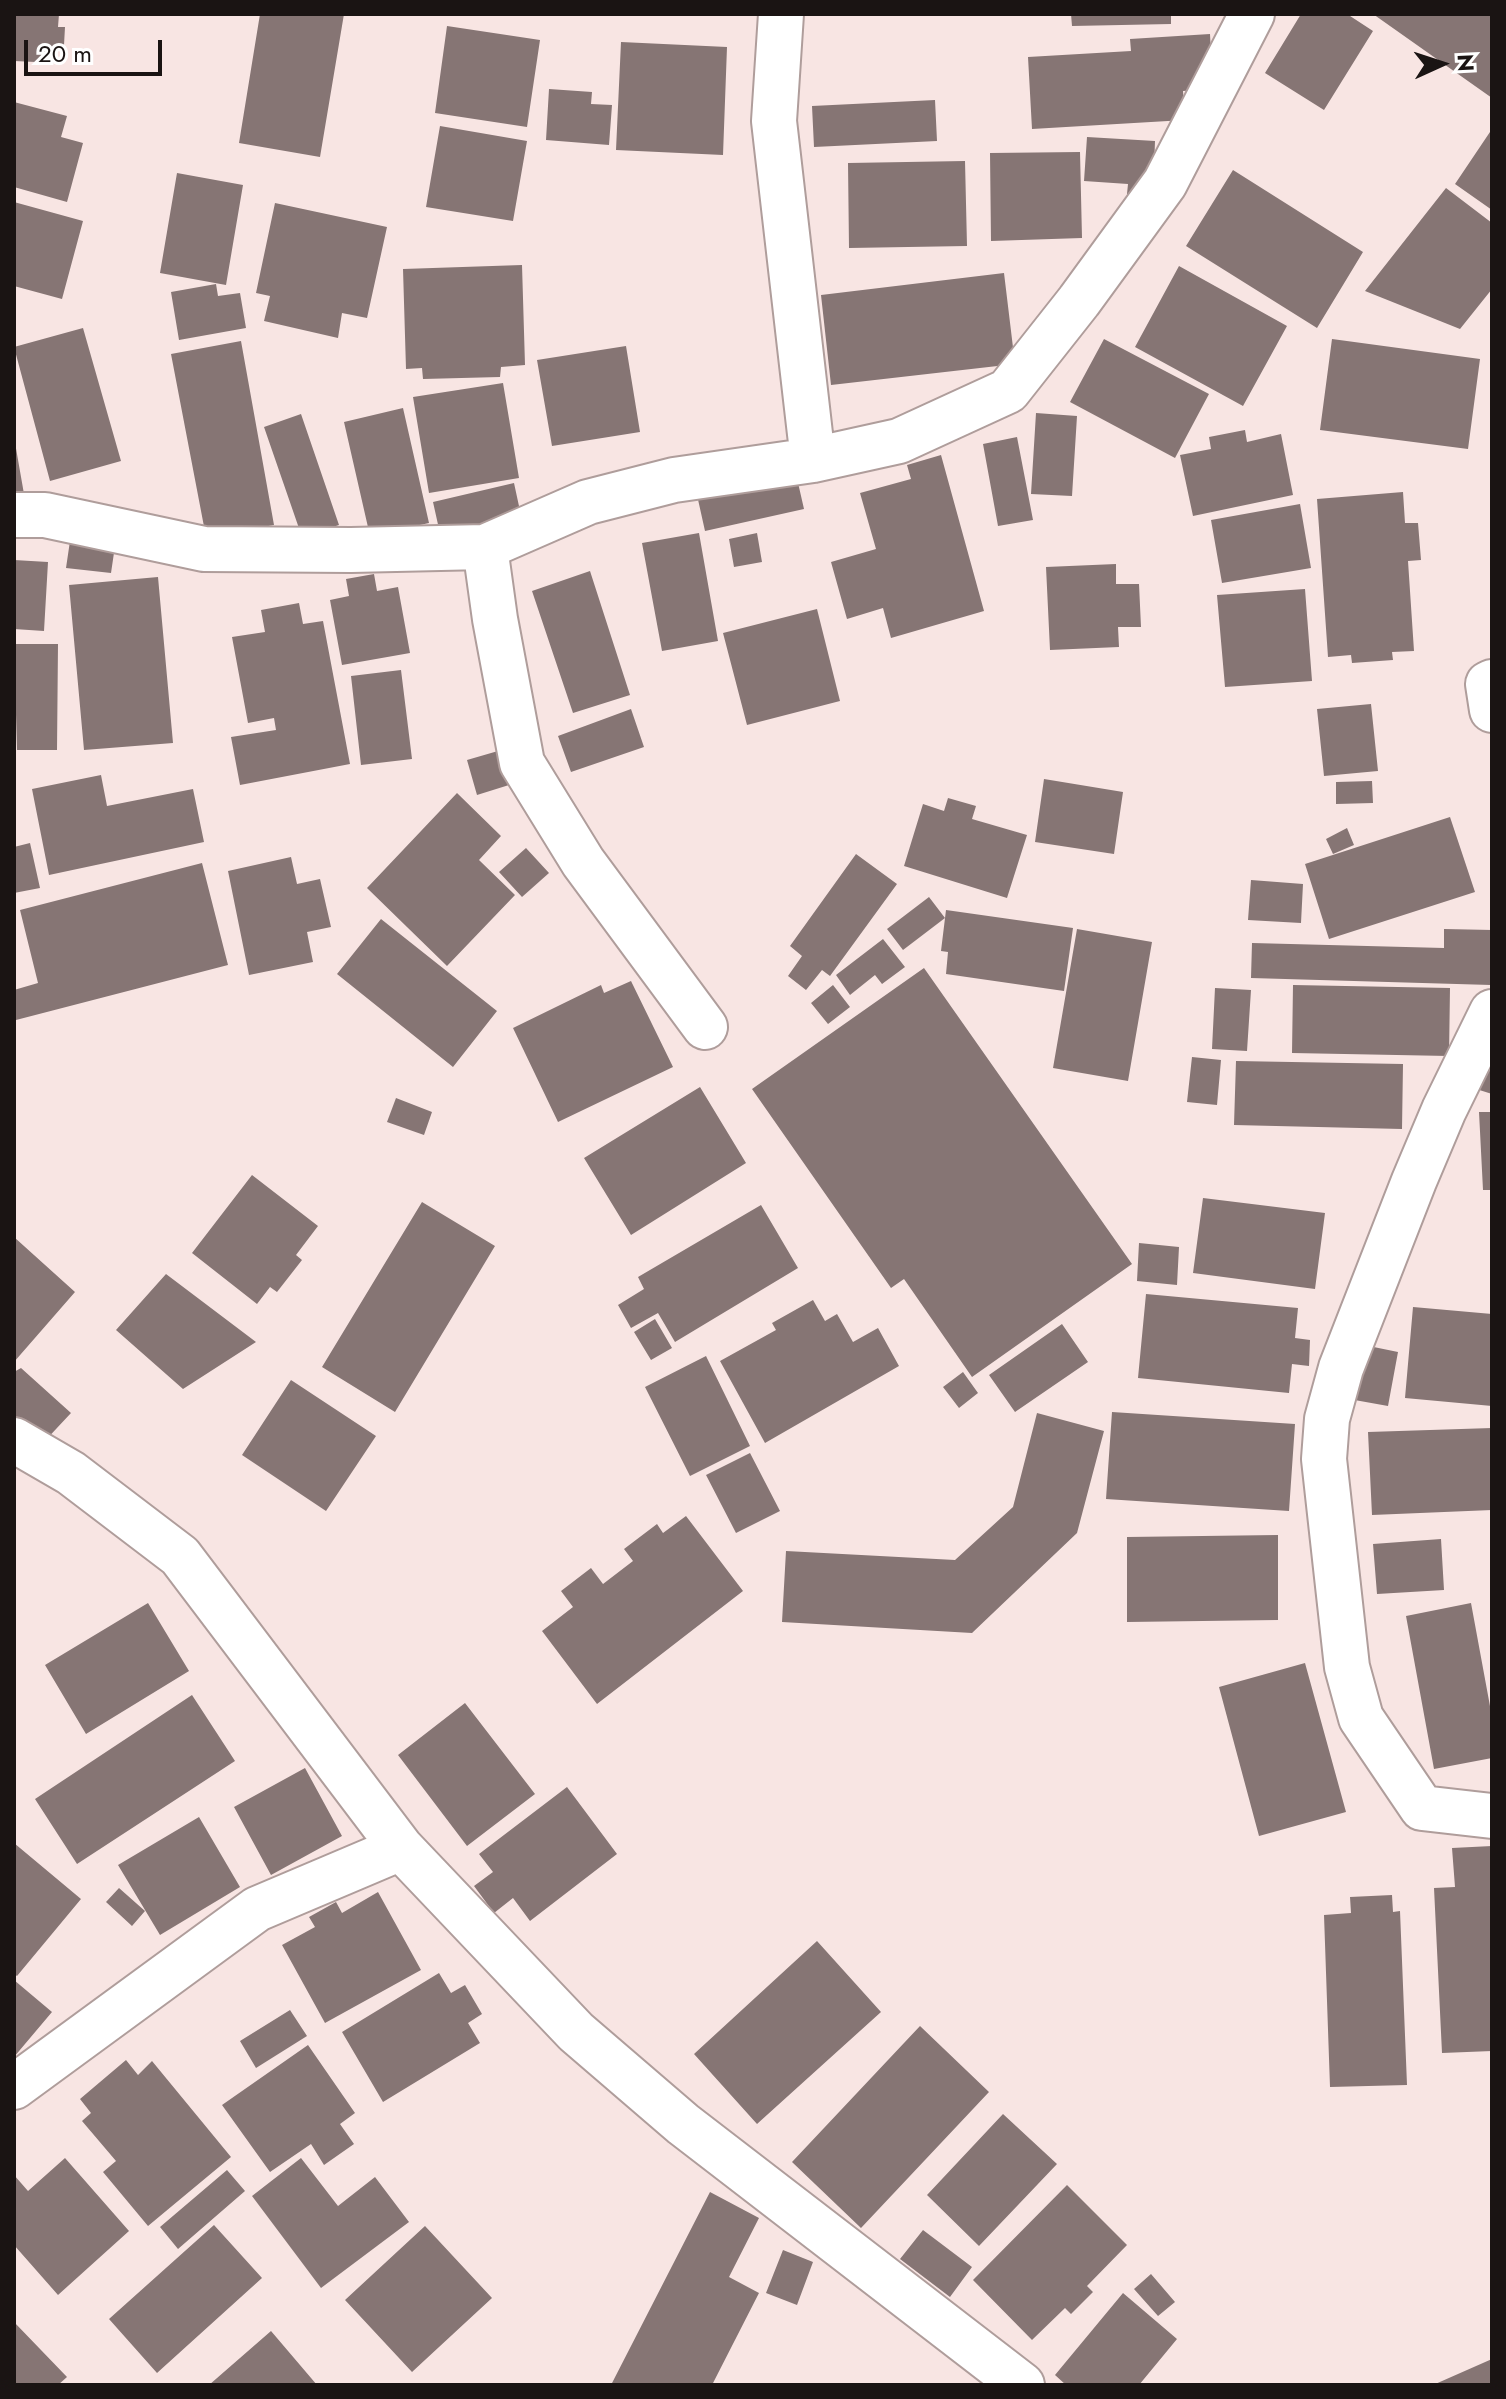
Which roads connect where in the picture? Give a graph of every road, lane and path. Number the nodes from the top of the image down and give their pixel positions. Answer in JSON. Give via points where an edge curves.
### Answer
{"nodes":[{"id":1,"x":781,"y":14,"type":"edge"},
{"id":2,"x":1252,"y":14,"type":"edge"},
{"id":3,"x":813,"y":460,"type":"junction"},
{"id":4,"x":14,"y":515,"type":"edge"},
{"id":5,"x":485,"y":547,"type":"junction"},
{"id":6,"x":1492,"y":682,"type":"edge"},
{"id":7,"x":1492,"y":710,"type":"edge"},
{"id":8,"x":1492,"y":1012,"type":"edge"},
{"id":9,"x":705,"y":1027,"type":"dead end"},
{"id":10,"x":14,"y":1440,"type":"edge"},
{"id":11,"x":1492,"y":1816,"type":"edge"},
{"id":12,"x":401,"y":1848,"type":"junction"},
{"id":13,"x":14,"y":2087,"type":"edge"},
{"id":14,"x":1022,"y":2385,"type":"edge"}],
"edges":[{"from":1,"to":3,"type":"street","via":[[774,121]]},
{"from":2,"to":3,"type":"street","via":[[1165,183],[1008,391],[899,441]]},
{"from":3,"to":5,"type":"street","via":[[674,480],[588,502]]},
{"from":4,"to":5,"type":"street","via":[[45,515],[204,549]]},
{"from":5,"to":9,"type":"street","via":[[522,763],[583,862]]},
{"from":6,"to":7,"type":"street"},
{"from":8,"to":11,"type":"street","via":[[1444,1110],[1341,1368],[1327,1419],[1324,1459],[1347,1667],[1361,1718],[1422,1808]]},
{"from":10,"to":12,"type":"street","via":[[71,1473],[180,1556]]},
{"from":12,"to":13,"type":"street","via":[[257,1909]]},
{"from":12,"to":14,"type":"street","via":[[576,2032],[683,2124]]}]}
